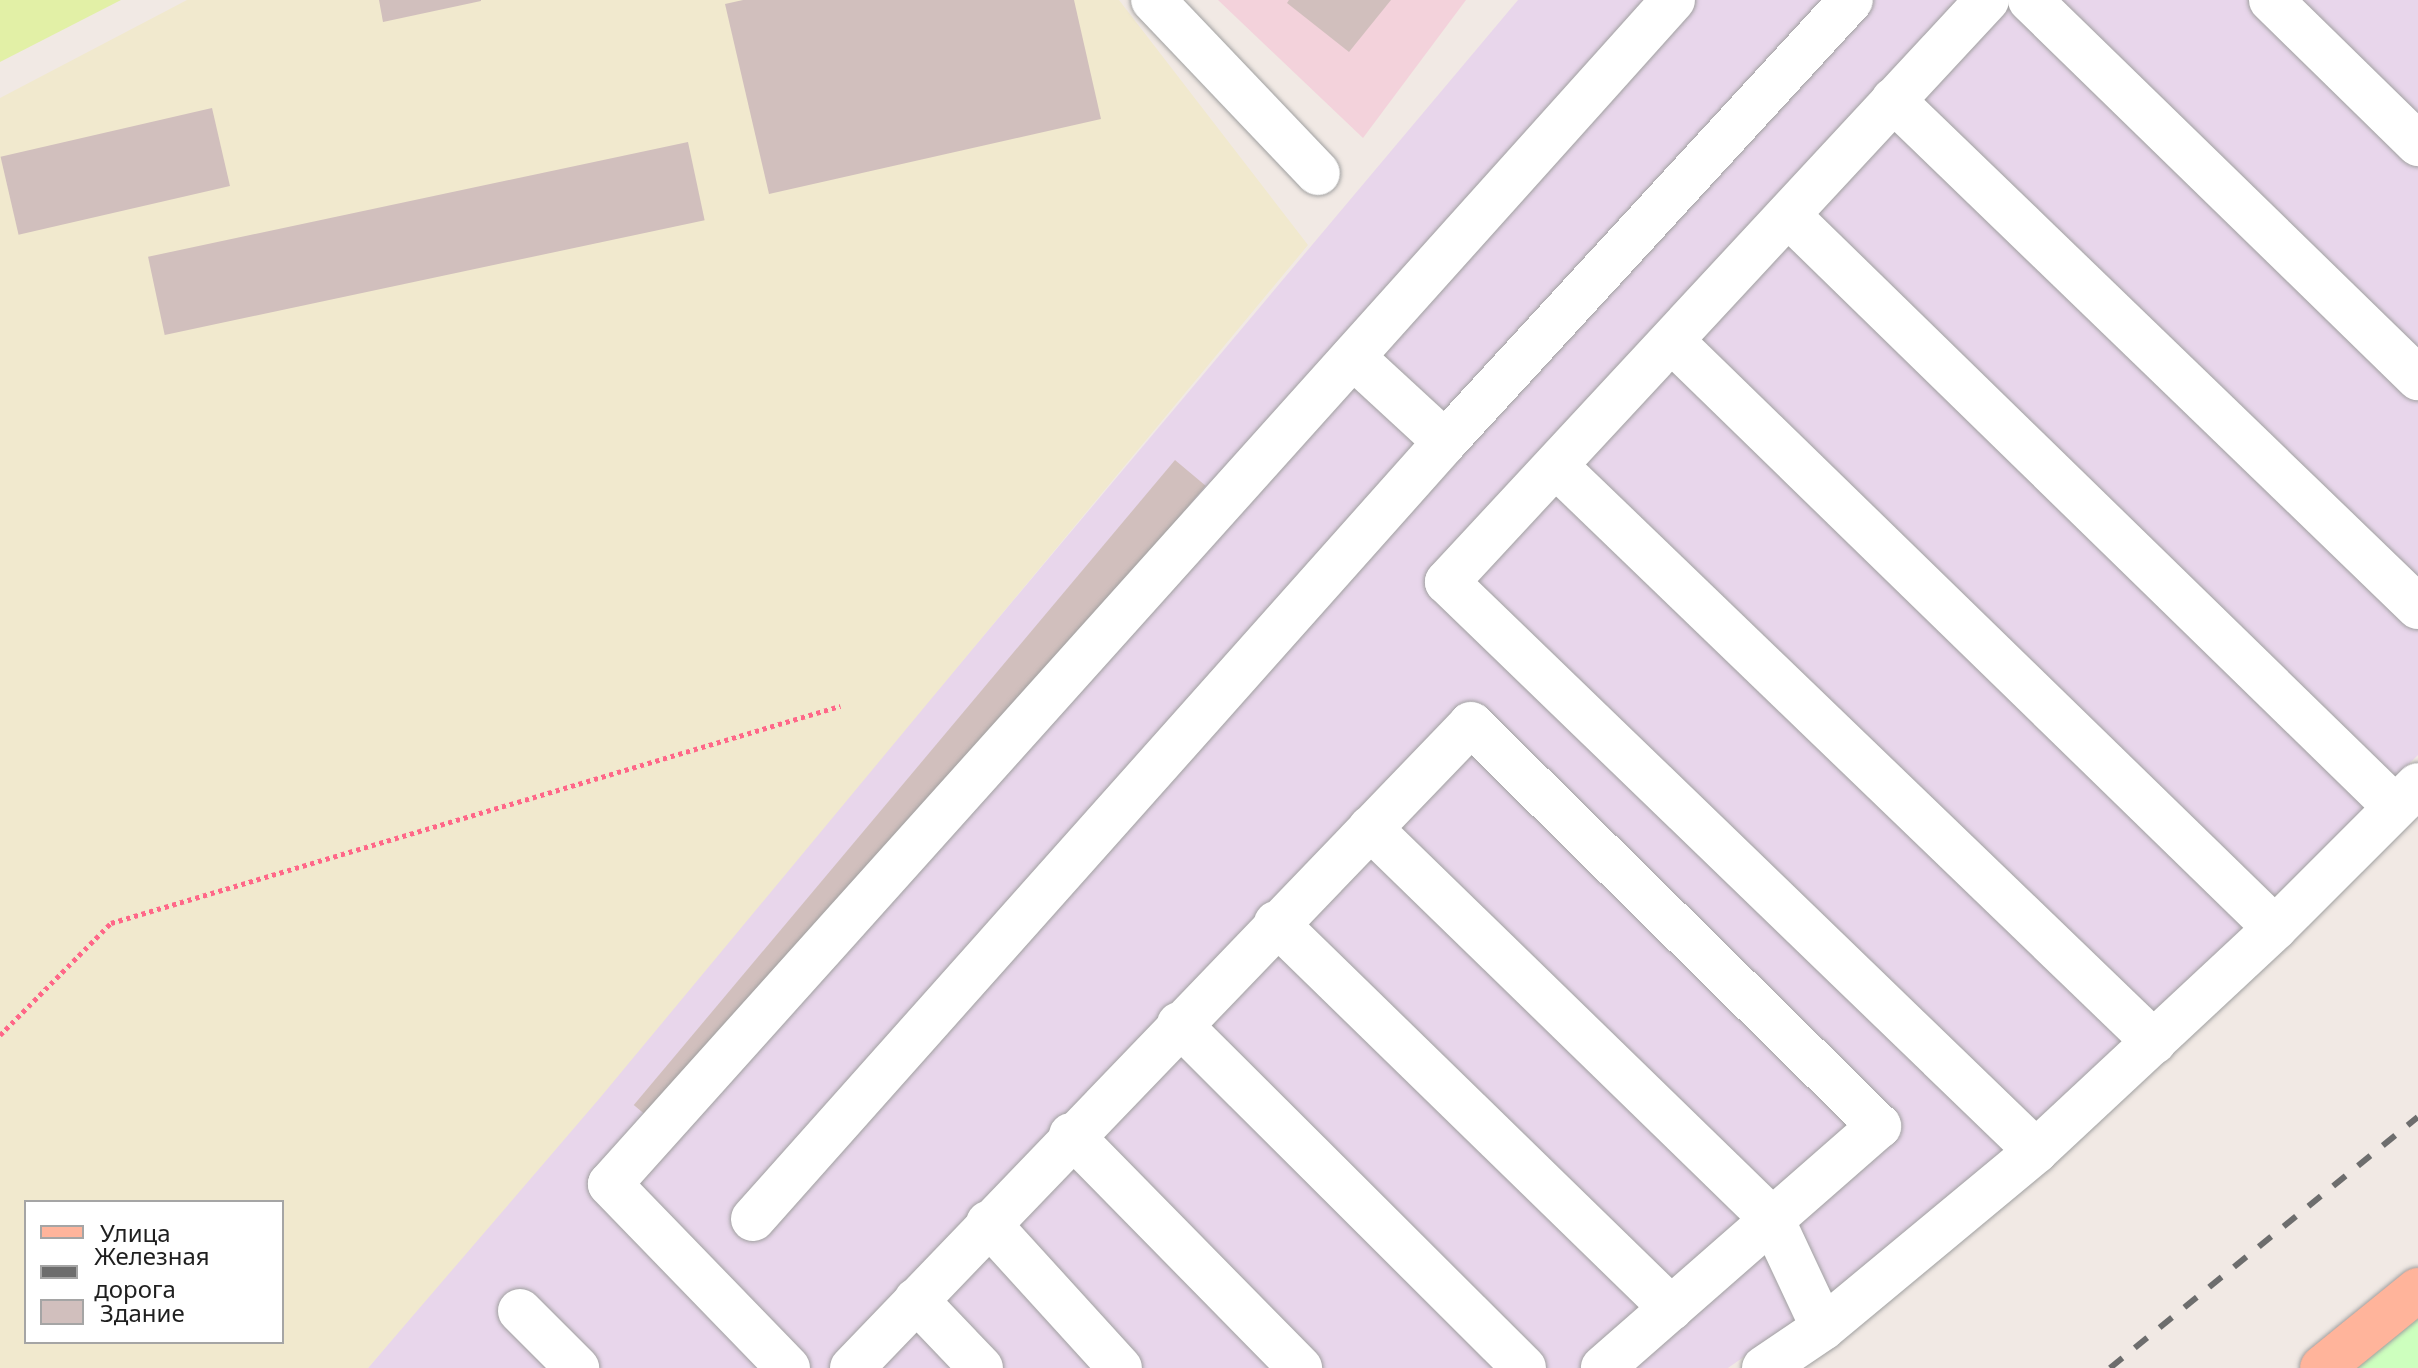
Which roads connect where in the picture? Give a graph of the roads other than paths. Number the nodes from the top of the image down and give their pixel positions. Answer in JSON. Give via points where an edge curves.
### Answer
{"nodes":[{"id":1,"x":1153,"y":0,"type":"edge"},
{"id":2,"x":1673,"y":0,"type":"edge"},
{"id":3,"x":1851,"y":0,"type":"edge"},
{"id":4,"x":1987,"y":0,"type":"edge"},
{"id":5,"x":2030,"y":0,"type":"edge"},
{"id":6,"x":2271,"y":0,"type":"edge"},
{"id":7,"x":1893,"y":100,"type":"junction"},
{"id":8,"x":2418,"y":144,"type":"edge"},
{"id":9,"x":1318,"y":173,"type":"dead end"},
{"id":10,"x":1788,"y":215,"type":"junction"},
{"id":11,"x":1673,"y":342,"type":"junction"},
{"id":12,"x":1353,"y":357,"type":"junction"},
{"id":13,"x":2418,"y":378,"type":"edge"},
{"id":14,"x":1445,"y":442,"type":"junction"},
{"id":15,"x":1557,"y":467,"type":"junction"},
{"id":16,"x":2418,"y":607,"type":"edge"},
{"id":17,"x":2407,"y":796,"type":"edge"},
{"id":18,"x":1370,"y":828,"type":"junction"},
{"id":19,"x":1276,"y":923,"type":"junction"},
{"id":20,"x":2275,"y":928,"type":"junction"},
{"id":21,"x":1179,"y":1024,"type":"junction"},
{"id":22,"x":2154,"y":1042,"type":"junction"},
{"id":23,"x":1071,"y":1135,"type":"junction"},
{"id":24,"x":2036,"y":1151,"type":"junction"},
{"id":25,"x":753,"y":1219,"type":"dead end"},
{"id":26,"x":1772,"y":1219,"type":"junction"},
{"id":27,"x":988,"y":1223,"type":"junction"},
{"id":28,"x":2418,"y":1290,"type":"edge"},
{"id":29,"x":916,"y":1300,"type":"junction"},
{"id":30,"x":1671,"y":1308,"type":"junction"},
{"id":31,"x":520,"y":1311,"type":"dead end"},
{"id":32,"x":1823,"y":1328,"type":"junction"},
{"id":33,"x":577,"y":1368,"type":"edge"},
{"id":34,"x":788,"y":1368,"type":"edge"},
{"id":35,"x":852,"y":1368,"type":"edge"},
{"id":36,"x":981,"y":1368,"type":"edge"},
{"id":37,"x":1120,"y":1368,"type":"edge"},
{"id":38,"x":1300,"y":1368,"type":"edge"},
{"id":39,"x":1524,"y":1368,"type":"edge"},
{"id":40,"x":1603,"y":1368,"type":"edge"},
{"id":41,"x":1764,"y":1368,"type":"edge"},
{"id":42,"x":2322,"y":1368,"type":"edge"}],
"edges":[{"from":1,"to":9,"type":"street"},
{"from":2,"to":12,"type":"street"},
{"from":3,"to":14,"type":"street"},
{"from":4,"to":7,"type":"street"},
{"from":5,"to":13,"type":"street"},
{"from":6,"to":8,"type":"street"},
{"from":7,"to":10,"type":"street"},
{"from":7,"to":16,"type":"street"},
{"from":10,"to":11,"type":"street"},
{"from":10,"to":17,"type":"street"},
{"from":11,"to":15,"type":"street"},
{"from":11,"to":20,"type":"street"},
{"from":12,"to":14,"type":"street"},
{"from":12,"to":34,"type":"street","via":[[610,1184]]},
{"from":14,"to":25,"type":"street"},
{"from":15,"to":22,"type":"street"},
{"from":15,"to":24,"type":"street","via":[[1447,582]]},
{"from":17,"to":20,"type":"street"},
{"from":18,"to":19,"type":"street"},
{"from":18,"to":26,"type":"street"},
{"from":18,"to":26,"type":"street","via":[[1471,724],[1879,1126]]},
{"from":19,"to":21,"type":"street"},
{"from":19,"to":30,"type":"street"},
{"from":20,"to":22,"type":"street"},
{"from":21,"to":23,"type":"street"},
{"from":21,"to":39,"type":"street"},
{"from":22,"to":24,"type":"street"},
{"from":23,"to":27,"type":"street"},
{"from":23,"to":38,"type":"street"},
{"from":24,"to":32,"type":"street"},
{"from":26,"to":30,"type":"street"},
{"from":26,"to":32,"type":"street"},
{"from":27,"to":29,"type":"street"},
{"from":27,"to":37,"type":"street"},
{"from":28,"to":42,"type":"main road"},
{"from":29,"to":35,"type":"street"},
{"from":29,"to":36,"type":"street"},
{"from":30,"to":40,"type":"street"},
{"from":31,"to":33,"type":"street"},
{"from":32,"to":41,"type":"street"}]}
